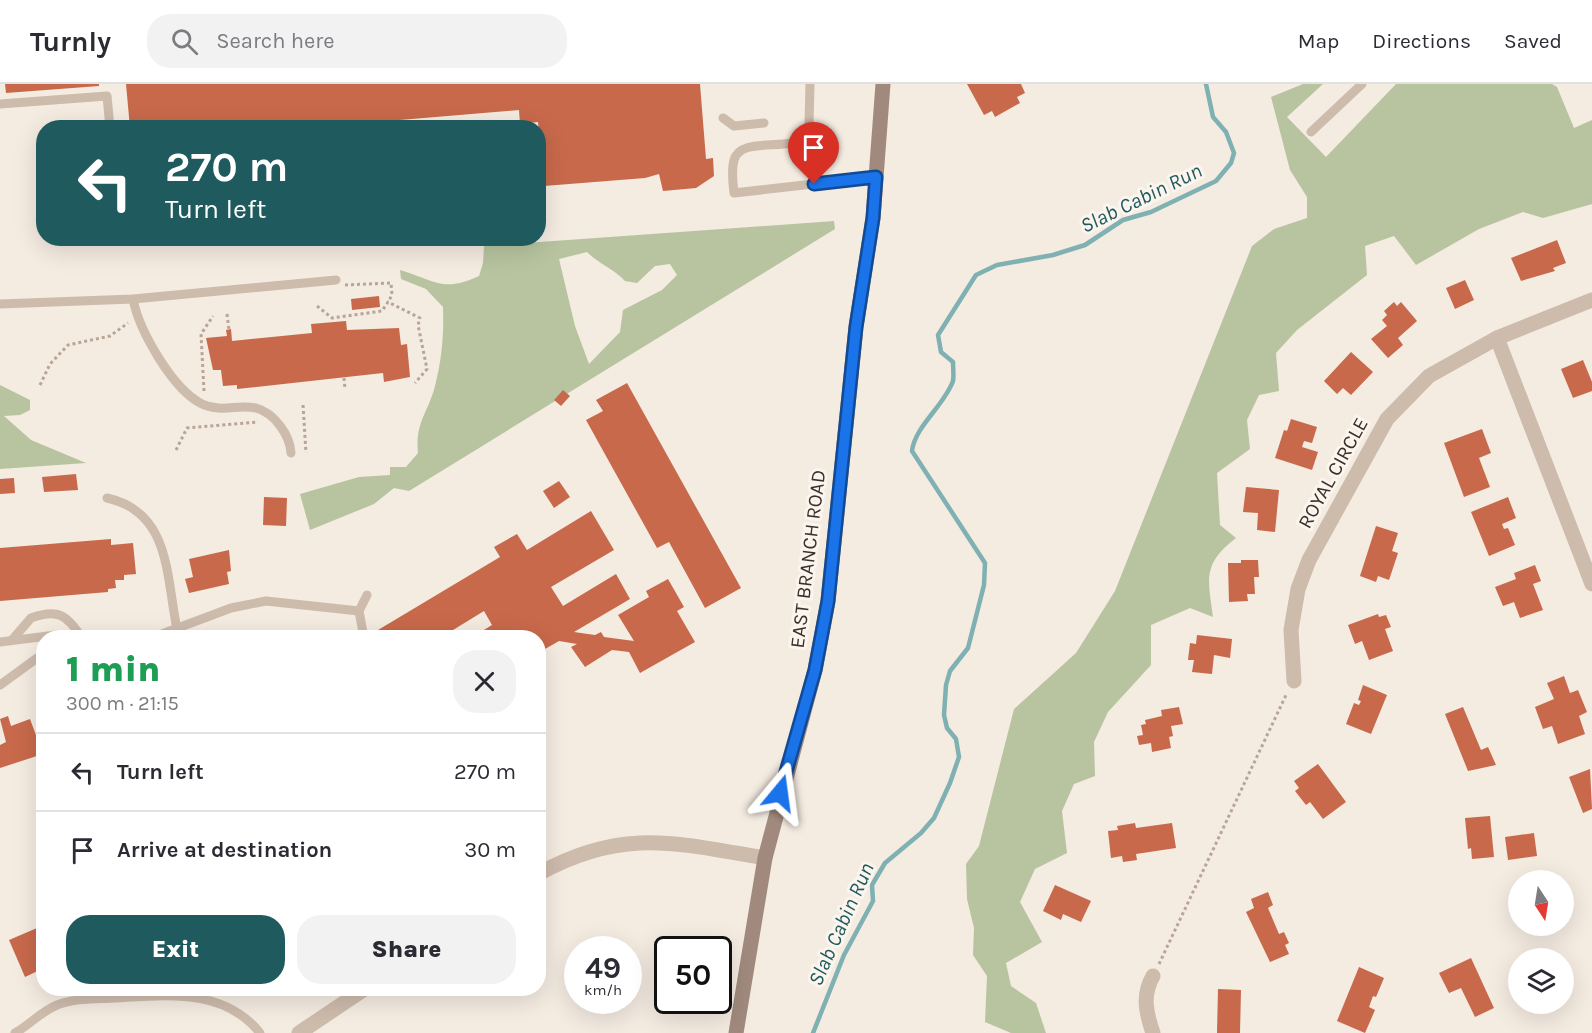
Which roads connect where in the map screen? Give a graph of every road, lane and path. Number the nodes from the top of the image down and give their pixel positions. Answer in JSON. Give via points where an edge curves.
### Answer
{"nodes":[{"id":1,"x":810,"y":84,"type":"edge"},
{"id":2,"x":883,"y":84,"type":"edge"},
{"id":3,"x":1362,"y":84,"type":"edge"},
{"id":4,"x":0,"y":104,"type":"edge"},
{"id":5,"x":723,"y":118,"type":"dead end"},
{"id":6,"x":109,"y":120,"type":"edge"},
{"id":7,"x":764,"y":123,"type":"dead end"},
{"id":8,"x":1311,"y":132,"type":"dead end"},
{"id":9,"x":876,"y":177,"type":"junction"},
{"id":10,"x":336,"y":280,"type":"joint"},
{"id":11,"x":132,"y":298,"type":"junction"},
{"id":12,"x":1592,"y":300,"type":"edge"},
{"id":13,"x":388,"y":302,"type":"junction"},
{"id":14,"x":0,"y":304,"type":"edge"},
{"id":15,"x":317,"y":306,"type":"dead end"},
{"id":16,"x":227,"y":314,"type":"dead end"},
{"id":17,"x":213,"y":316,"type":"dead end"},
{"id":18,"x":130,"y":322,"type":"dead end"},
{"id":19,"x":229,"y":330,"type":"dead end"},
{"id":20,"x":1497,"y":338,"type":"junction"},
{"id":21,"x":344,"y":378,"type":"dead end"},
{"id":22,"x":415,"y":383,"type":"dead end"},
{"id":23,"x":40,"y":385,"type":"dead end"},
{"id":24,"x":345,"y":390,"type":"dead end"},
{"id":25,"x":204,"y":394,"type":"dead end"},
{"id":26,"x":303,"y":405,"type":"dead end"},
{"id":27,"x":262,"y":420,"type":"dead end"},
{"id":28,"x":176,"y":450,"type":"dead end"},
{"id":29,"x":291,"y":453,"type":"dead end"},
{"id":30,"x":306,"y":453,"type":"dead end"},
{"id":31,"x":106,"y":498,"type":"dead end"},
{"id":32,"x":1592,"y":584,"type":"edge"},
{"id":33,"x":367,"y":595,"type":"dead end"},
{"id":34,"x":359,"y":611,"type":"junction"},
{"id":35,"x":177,"y":629,"type":"junction"},
{"id":36,"x":77,"y":630,"type":"edge"},
{"id":37,"x":174,"y":630,"type":"edge"},
{"id":38,"x":363,"y":630,"type":"edge"},
{"id":39,"x":36,"y":638,"type":"edge"},
{"id":40,"x":12,"y":640,"type":"junction"},
{"id":41,"x":0,"y":642,"type":"edge"},
{"id":42,"x":36,"y":658,"type":"edge"},
{"id":43,"x":1294,"y":681,"type":"joint"},
{"id":44,"x":0,"y":685,"type":"edge"},
{"id":45,"x":765,"y":858,"type":"junction"},
{"id":46,"x":546,"y":870,"type":"edge"},
{"id":47,"x":1153,"y":975,"type":"joint"},
{"id":48,"x":149,"y":996,"type":"edge"},
{"id":49,"x":187,"y":996,"type":"edge"},
{"id":50,"x":354,"y":996,"type":"edge"},
{"id":51,"x":15,"y":1033,"type":"edge"},
{"id":52,"x":260,"y":1033,"type":"edge"},
{"id":53,"x":299,"y":1033,"type":"edge"},
{"id":54,"x":736,"y":1033,"type":"edge"},
{"id":55,"x":1154,"y":1033,"type":"edge"}],
"edges":[{"from":1,"to":9,"type":"lane","via":[[806,136],[795,142],[739,152],[733,168],[734,193]]},
{"from":2,"to":9,"type":"main road","name":"EAST BRANCH ROAD"},
{"from":3,"to":8,"type":"lane"},
{"from":4,"to":6,"type":"lane","via":[[107,96]]},
{"from":5,"to":7,"type":"lane","via":[[734,126]]},
{"from":9,"to":45,"type":"main road","name":"EAST BRANCH ROAD","via":[[828,601],[815,670]]},
{"from":10,"to":11,"type":"lane"},
{"from":10,"to":13,"type":"path","via":[[345,286],[391,283]]},
{"from":11,"to":14,"type":"lane"},
{"from":11,"to":29,"type":"lane","via":[[140,323],[185,393],[218,409],[256,408],[277,423],[289,440]]},
{"from":12,"to":20,"type":"street","name":"ROYAL CIRCLE"},
{"from":13,"to":15,"type":"path","via":[[382,311],[337,319]]},
{"from":13,"to":22,"type":"path","via":[[420,318],[427,369]]},
{"from":16,"to":19,"type":"path"},
{"from":17,"to":25,"type":"path","via":[[201,334]]},
{"from":18,"to":23,"type":"path","via":[[110,336],[68,345],[51,364]]},
{"from":20,"to":32,"type":"street"},
{"from":20,"to":43,"type":"street","name":"ROYAL CIRCLE","via":[[1429,376],[1387,419],[1309,560],[1298,589],[1291,630]]},
{"from":21,"to":24,"type":"path"},
{"from":26,"to":30,"type":"path"},
{"from":27,"to":28,"type":"path","via":[[256,424],[187,428]]},
{"from":31,"to":35,"type":"lane","via":[[132,507],[159,536]]},
{"from":33,"to":34,"type":"lane"},
{"from":34,"to":35,"type":"lane","via":[[266,601]]},
{"from":34,"to":38,"type":"lane"},
{"from":35,"to":37,"type":"lane"},
{"from":36,"to":40,"type":"lane","via":[[71,620],[55,614],[31,618]]},
{"from":39,"to":40,"type":"lane"},
{"from":40,"to":41,"type":"lane"},
{"from":42,"to":44,"type":"lane"},
{"from":43,"to":47,"type":"path","via":[[1276,711]]},
{"from":45,"to":46,"type":"street","via":[[667,841],[645,841],[612,845]]},
{"from":45,"to":54,"type":"main road","name":"EAST BRANCH ROAD"},
{"from":47,"to":55,"type":"street","via":[[1145,994],[1146,1014]]},
{"from":48,"to":51,"type":"lane","via":[[70,1002],[47,1011]]},
{"from":49,"to":52,"type":"lane","via":[[244,1015]]},
{"from":50,"to":53,"type":"street"}]}
